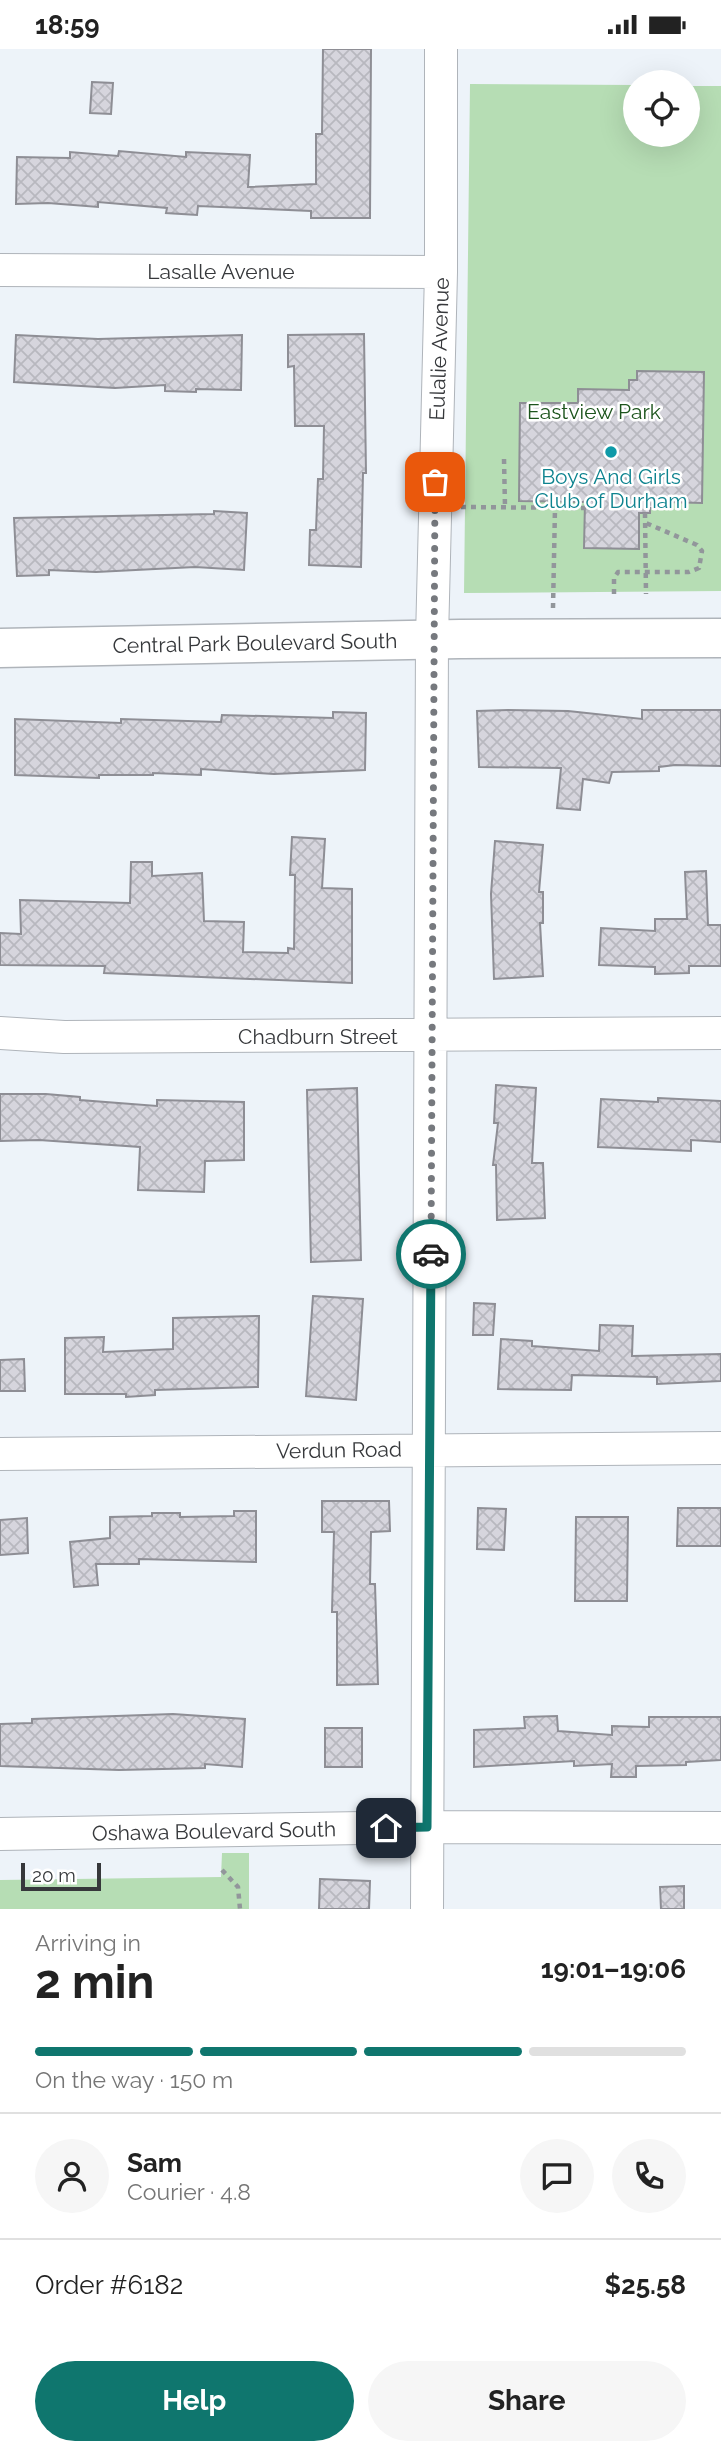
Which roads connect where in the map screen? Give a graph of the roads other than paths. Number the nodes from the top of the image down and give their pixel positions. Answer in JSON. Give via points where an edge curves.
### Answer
{"nodes":[{"id":1,"x":441,"y":49,"type":"edge"},
{"id":2,"x":0,"y":270,"type":"edge"},
{"id":3,"x":441,"y":272,"type":"junction"},
{"id":4,"x":721,"y":638,"type":"edge"},
{"id":5,"x":432,"y":639,"type":"junction"},
{"id":6,"x":0,"y":649,"type":"edge"},
{"id":7,"x":0,"y":1033,"type":"edge"},
{"id":8,"x":721,"y":1033,"type":"edge"},
{"id":9,"x":432,"y":1035,"type":"junction"},
{"id":10,"x":721,"y":1448,"type":"edge"},
{"id":11,"x":429,"y":1449,"type":"junction"},
{"id":12,"x":0,"y":1454,"type":"edge"},
{"id":13,"x":427,"y":1827,"type":"junction"},
{"id":14,"x":721,"y":1828,"type":"edge"},
{"id":15,"x":0,"y":1835,"type":"edge"},
{"id":16,"x":427,"y":1909,"type":"edge"}],
"edges":[{"from":1,"to":3,"type":"street","name":"Eulalie Avenue"},
{"from":2,"to":3,"type":"street","name":"Lasalle Avenue"},
{"from":3,"to":5,"type":"street","name":"Eulalie Avenue"},
{"from":4,"to":5,"type":"street","name":"Central Park Boulevard South"},
{"from":5,"to":6,"type":"street","name":"Central Park Boulevard South"},
{"from":5,"to":9,"type":"street","name":"Eulalie Avenue"},
{"from":7,"to":9,"type":"street","name":"Chadburn Street","via":[[64,1037]]},
{"from":8,"to":9,"type":"street","name":"Chadburn Street"},
{"from":9,"to":11,"type":"street","name":"Eulalie Avenue"},
{"from":10,"to":11,"type":"street","name":"Verdun Road"},
{"from":11,"to":12,"type":"street","name":"Verdun Road"},
{"from":11,"to":13,"type":"street","name":"Eulalie Avenue"},
{"from":13,"to":14,"type":"street","name":"Oshawa Boulevard South"},
{"from":13,"to":15,"type":"street","name":"Oshawa Boulevard South"},
{"from":13,"to":16,"type":"street","name":"Eulalie Avenue"}]}
